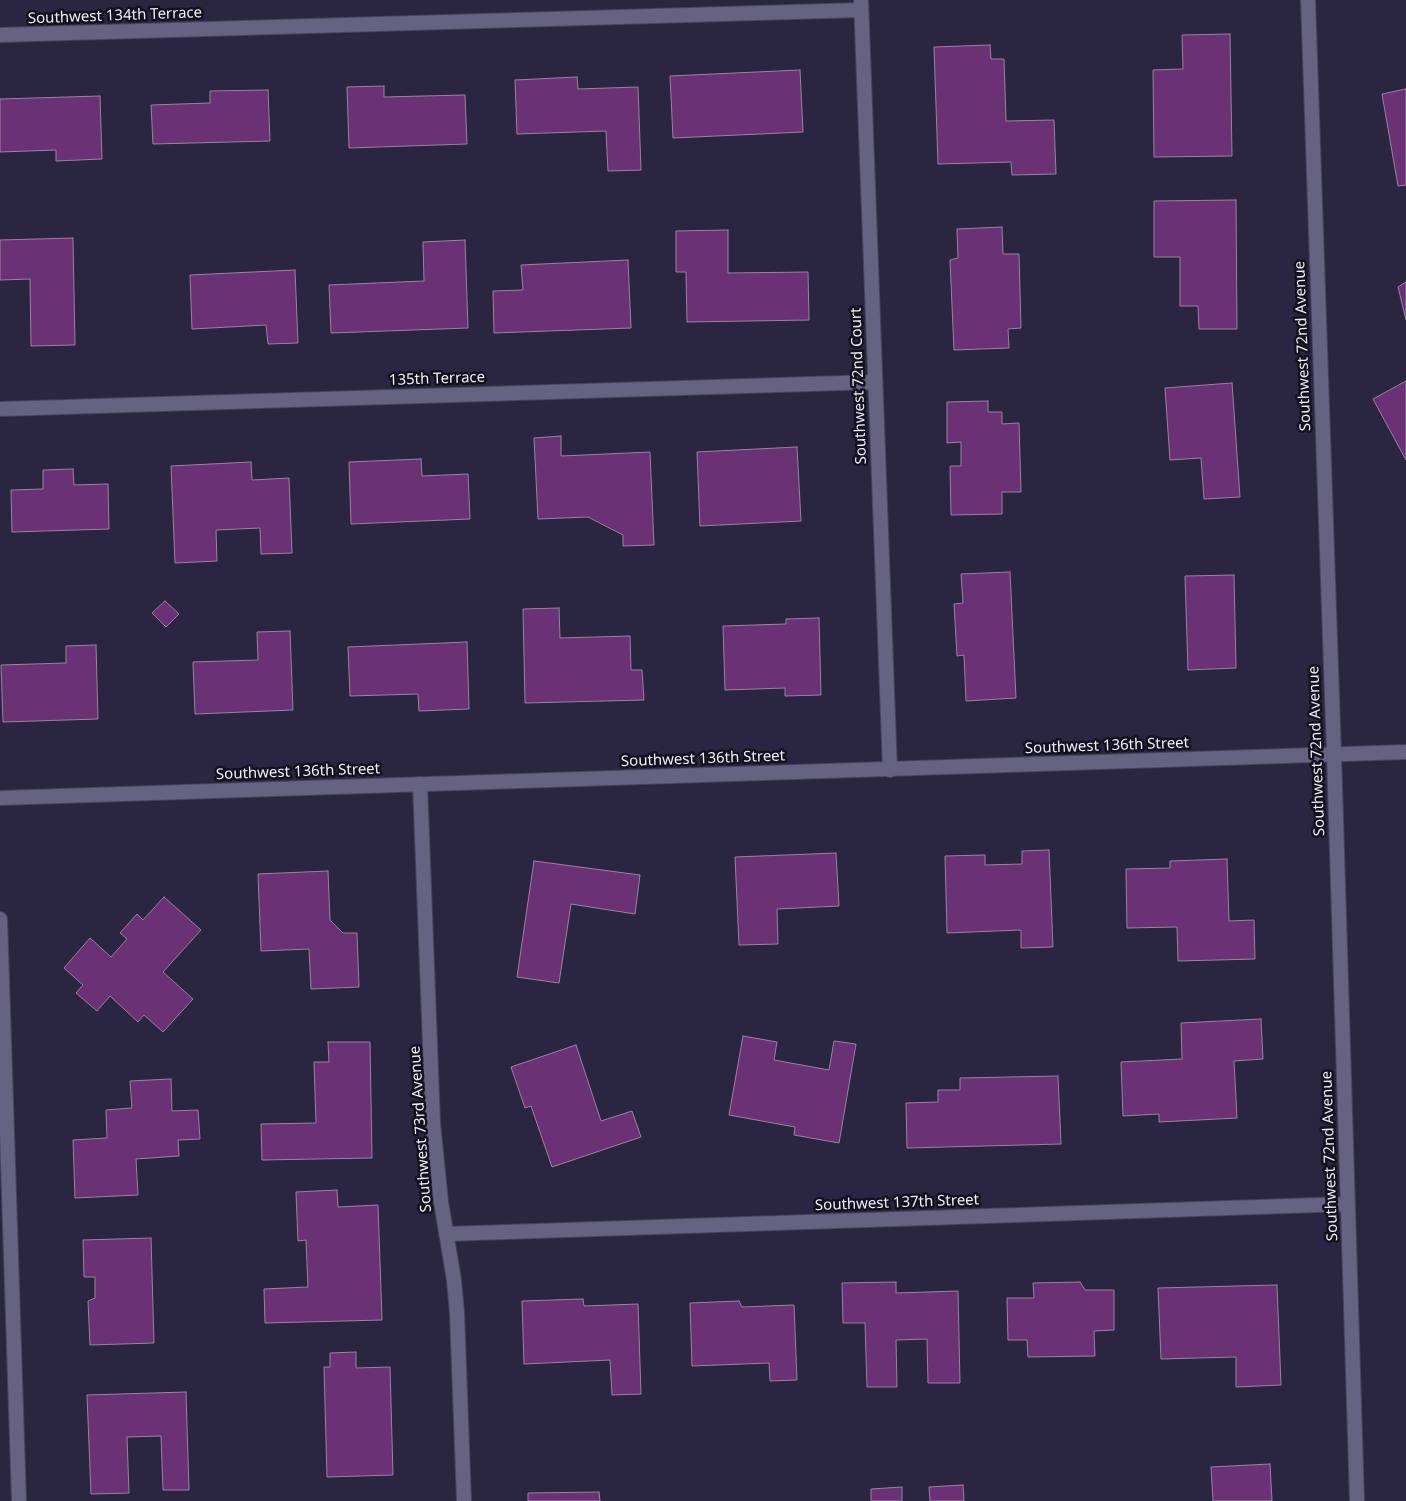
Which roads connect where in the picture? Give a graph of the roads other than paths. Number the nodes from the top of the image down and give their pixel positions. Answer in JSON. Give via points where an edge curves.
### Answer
{"nodes":[{"id":1,"x":1308,"y":0,"type":"edge"},
{"id":2,"x":861,"y":5,"type":"edge"},
{"id":3,"x":0,"y":35,"type":"edge"},
{"id":4,"x":875,"y":382,"type":"junction"},
{"id":5,"x":0,"y":409,"type":"edge"},
{"id":6,"x":1406,"y":752,"type":"edge"},
{"id":7,"x":1334,"y":754,"type":"junction"},
{"id":8,"x":890,"y":770,"type":"junction"},
{"id":9,"x":420,"y":784,"type":"junction"},
{"id":10,"x":0,"y":798,"type":"edge"},
{"id":11,"x":0,"y":919,"type":"edge"},
{"id":12,"x":1348,"y":1204,"type":"junction"},
{"id":13,"x":446,"y":1234,"type":"junction"},
{"id":14,"x":19,"y":1501,"type":"edge"},
{"id":15,"x":464,"y":1501,"type":"edge"},
{"id":16,"x":1357,"y":1501,"type":"edge"}],
"edges":[{"from":1,"to":7,"type":"street","name":"Southwest 72nd Avenue"},
{"from":2,"to":3,"type":"street","name":"Southwest 134th Terrace"},
{"from":2,"to":4,"type":"street","name":"Southwest 72nd Court"},
{"from":4,"to":5,"type":"street","name":"135th Terrace"},
{"from":4,"to":8,"type":"street","name":"Southwest 72nd Court"},
{"from":6,"to":7,"type":"street","name":"Southwest 136th Street"},
{"from":7,"to":8,"type":"street","name":"Southwest 136th Street"},
{"from":7,"to":12,"type":"street","name":"Southwest 72nd Avenue"},
{"from":8,"to":9,"type":"street","name":"Southwest 136th Street"},
{"from":9,"to":10,"type":"street","name":"Southwest 136th Street"},
{"from":9,"to":13,"type":"street","name":"Southwest 73rd Avenue","via":[[433,1123]]},
{"from":11,"to":14,"type":"street"},
{"from":12,"to":13,"type":"street","name":"Southwest 137th Street"},
{"from":12,"to":16,"type":"street","name":"Southwest 72nd Avenue"},
{"from":13,"to":15,"type":"street","name":"Southwest 73rd Avenue","via":[[458,1322]]}]}
